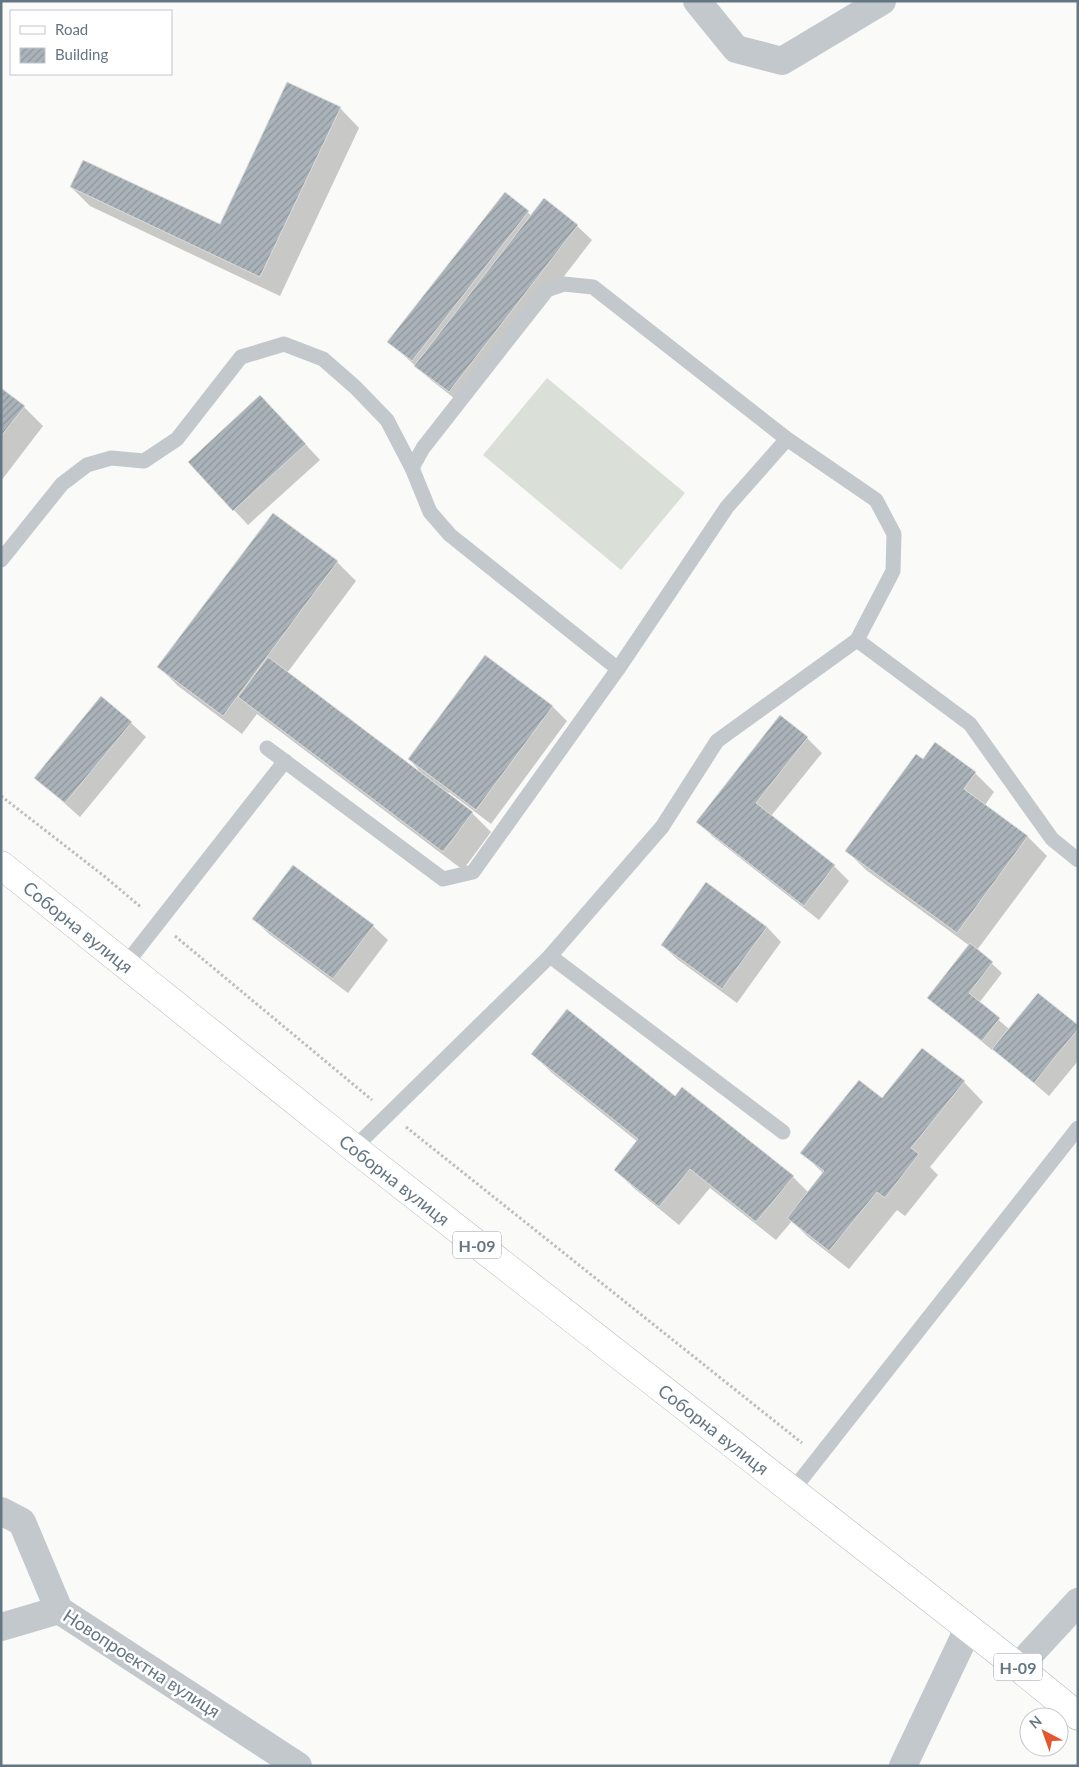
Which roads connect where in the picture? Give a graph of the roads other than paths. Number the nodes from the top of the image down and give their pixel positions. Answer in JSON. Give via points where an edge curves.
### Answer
{"nodes":[{"id":1,"x":697,"y":1,"type":"edge"},
{"id":2,"x":882,"y":1,"type":"edge"},
{"id":3,"x":787,"y":439,"type":"junction"},
{"id":4,"x":412,"y":468,"type":"junction"},
{"id":5,"x":1,"y":560,"type":"edge"},
{"id":6,"x":857,"y":640,"type":"junction"},
{"id":7,"x":618,"y":668,"type":"junction"},
{"id":8,"x":267,"y":748,"type":"dead end"},
{"id":9,"x":284,"y":761,"type":"junction"},
{"id":10,"x":1078,"y":860,"type":"edge"},
{"id":11,"x":1,"y":866,"type":"edge"},
{"id":12,"x":550,"y":956,"type":"junction"},
{"id":13,"x":125,"y":965,"type":"junction"},
{"id":14,"x":1078,"y":1128,"type":"edge"},
{"id":15,"x":783,"y":1132,"type":"dead end"},
{"id":16,"x":354,"y":1148,"type":"junction"},
{"id":17,"x":792,"y":1491,"type":"junction"},
{"id":18,"x":1,"y":1511,"type":"edge"},
{"id":19,"x":1078,"y":1602,"type":"edge"},
{"id":20,"x":59,"y":1610,"type":"junction"},
{"id":21,"x":962,"y":1625,"type":"junction"},
{"id":22,"x":1,"y":1627,"type":"edge"},
{"id":23,"x":1018,"y":1667,"type":"junction"},
{"id":24,"x":1078,"y":1716,"type":"edge"},
{"id":25,"x":298,"y":1766,"type":"edge"},
{"id":26,"x":903,"y":1766,"type":"edge"}],
"edges":[{"from":1,"to":2,"type":"street","via":[[736,49],[782,61]]},
{"from":3,"to":4,"type":"lane","via":[[593,287],[564,284],[547,290],[424,448]]},
{"from":3,"to":6,"type":"lane","via":[[876,500],[894,534],[893,571]]},
{"from":3,"to":7,"type":"lane","via":[[727,507]]},
{"from":4,"to":5,"type":"lane","via":[[387,420],[356,387],[323,359],[284,344],[241,356],[177,439],[144,461],[111,458],[81,469],[62,484]]},
{"from":4,"to":7,"type":"lane","via":[[430,512],[450,535]]},
{"from":6,"to":10,"type":"lane","via":[[970,724],[1052,839]]},
{"from":6,"to":12,"type":"lane","via":[[717,741],[662,827]]},
{"from":7,"to":9,"type":"lane","via":[[473,872],[443,879]]},
{"from":8,"to":9,"type":"lane"},
{"from":9,"to":13,"type":"lane"},
{"from":11,"to":13,"type":"main road","name":"Соборна вулиця","number":"Н-09"},
{"from":12,"to":15,"type":"lane"},
{"from":12,"to":16,"type":"lane"},
{"from":13,"to":16,"type":"main road","name":"Соборна вулиця","number":"Н-09"},
{"from":14,"to":17,"type":"lane"},
{"from":16,"to":17,"type":"main road","name":"Соборна вулиця","number":"Н-09"},
{"from":17,"to":21,"type":"main road","name":"Соборна вулиця","number":"Н-09"},
{"from":18,"to":20,"type":"street","name":"Новопроектна вулиця","via":[[22,1522]]},
{"from":19,"to":23,"type":"street"},
{"from":20,"to":22,"type":"street"},
{"from":20,"to":25,"type":"street","name":"Новопроектна вулиця"},
{"from":21,"to":23,"type":"main road","number":"Н-09"},
{"from":21,"to":26,"type":"street"},
{"from":23,"to":24,"type":"main road","number":"Н-09"}]}
